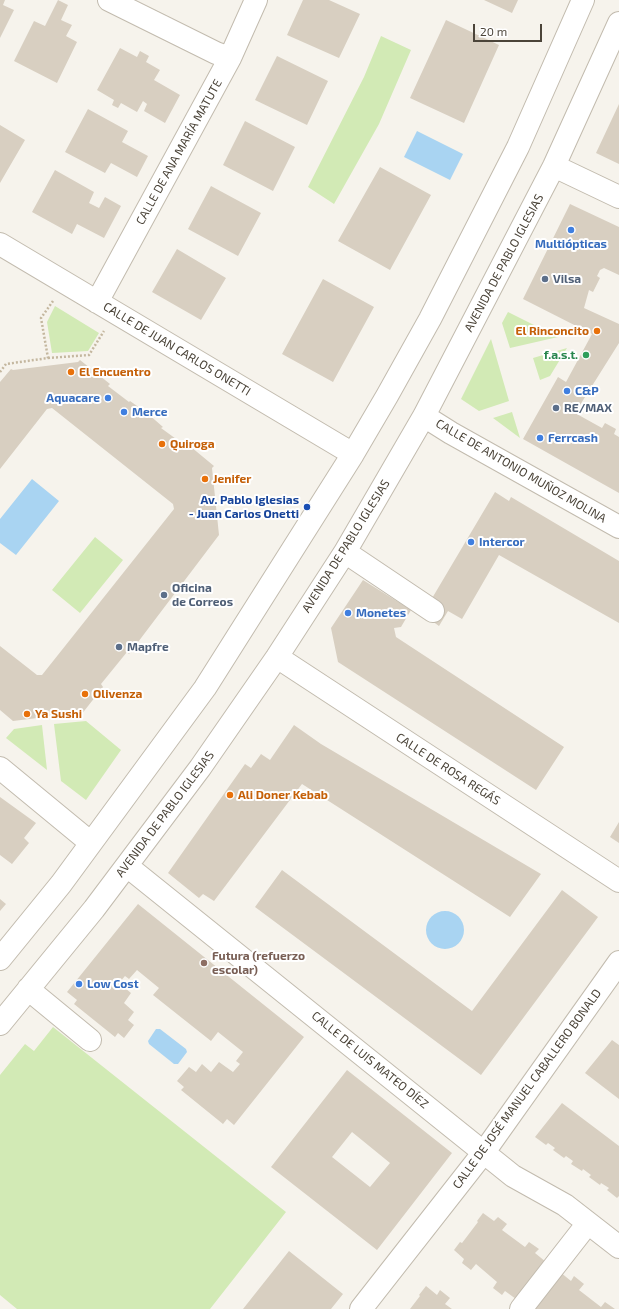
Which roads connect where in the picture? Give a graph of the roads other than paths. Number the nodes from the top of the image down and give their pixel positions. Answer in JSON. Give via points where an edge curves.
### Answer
{"nodes":[{"id":1,"x":109,"y":0,"type":"edge"},
{"id":2,"x":256,"y":0,"type":"edge"},
{"id":3,"x":583,"y":0,"type":"edge"},
{"id":4,"x":619,"y":23,"type":"edge"},
{"id":5,"x":615,"y":46,"type":"edge"},
{"id":6,"x":230,"y":58,"type":"junction"},
{"id":7,"x":554,"y":166,"type":"junction"},
{"id":8,"x":619,"y":197,"type":"edge"},
{"id":9,"x":0,"y":244,"type":"edge"},
{"id":10,"x":97,"y":302,"type":"junction"},
{"id":11,"x":424,"y":416,"type":"junction"},
{"id":12,"x":354,"y":454,"type":"junction"},
{"id":13,"x":619,"y":526,"type":"edge"},
{"id":14,"x":345,"y":552,"type":"junction"},
{"id":15,"x":433,"y":611,"type":"dead end"},
{"id":16,"x":277,"y":657,"type":"junction"},
{"id":17,"x":0,"y":768,"type":"edge"},
{"id":18,"x":91,"y":843,"type":"junction"},
{"id":19,"x":127,"y":866,"type":"junction"},
{"id":20,"x":619,"y":881,"type":"edge"},
{"id":21,"x":0,"y":959,"type":"edge"},
{"id":22,"x":619,"y":962,"type":"edge"},
{"id":23,"x":28,"y":989,"type":"junction"},
{"id":24,"x":0,"y":1024,"type":"edge"},
{"id":25,"x":90,"y":1040,"type":"dead end"},
{"id":26,"x":484,"y":1152,"type":"junction"},
{"id":27,"x":588,"y":1223,"type":"junction"},
{"id":28,"x":619,"y":1247,"type":"edge"},
{"id":29,"x":361,"y":1309,"type":"edge"},
{"id":30,"x":521,"y":1309,"type":"edge"}],
"edges":[{"from":1,"to":6,"type":"street"},
{"from":2,"to":6,"type":"street","name":"CALLE DE ANA MARÍA MATUTE"},
{"from":3,"to":12,"type":"street","via":[[515,154],[426,326]]},
{"from":4,"to":5,"type":"street","name":"AVENIDA DE PABLO IGLESIAS"},
{"from":5,"to":7,"type":"street","name":"AVENIDA DE PABLO IGLESIAS"},
{"from":6,"to":10,"type":"street","name":"CALLE DE ANA MARÍA MATUTE"},
{"from":7,"to":8,"type":"street"},
{"from":7,"to":11,"type":"street","name":"AVENIDA DE PABLO IGLESIAS"},
{"from":9,"to":10,"type":"street","name":"CALLE DE JUAN CARLOS ONETTI"},
{"from":10,"to":12,"type":"street","name":"CALLE DE JUAN CARLOS ONETTI"},
{"from":11,"to":13,"type":"street","name":"CALLE DE ANTONIO MUÑOZ MOLINA"},
{"from":11,"to":14,"type":"street","name":"AVENIDA DE PABLO IGLESIAS"},
{"from":12,"to":18,"type":"street","via":[[205,688]]},
{"from":14,"to":15,"type":"street"},
{"from":14,"to":16,"type":"street","name":"AVENIDA DE PABLO IGLESIAS"},
{"from":16,"to":19,"type":"street","name":"AVENIDA DE PABLO IGLESIAS","via":[[200,768]]},
{"from":16,"to":20,"type":"street","name":"CALLE DE ROSA REGÁS"},
{"from":17,"to":18,"type":"street"},
{"from":18,"to":21,"type":"street"},
{"from":19,"to":23,"type":"street","name":"AVENIDA DE PABLO IGLESIAS"},
{"from":19,"to":26,"type":"street","name":"CALLE DE LUIS MATEO DÍEZ"},
{"from":22,"to":26,"type":"street","name":"CALLE DE JOSÉ MANUEL CABALLERO BONALD"},
{"from":23,"to":24,"type":"street","name":"AVENIDA DE PABLO IGLESIAS"},
{"from":23,"to":25,"type":"street"},
{"from":26,"to":27,"type":"street","name":"CALLE DE LUIS MATEO DÍEZ","via":[[513,1176],[565,1205]]},
{"from":26,"to":29,"type":"street","name":"CALLE DE JOSÉ MANUEL CABALLERO BONALD"},
{"from":27,"to":28,"type":"street","name":"CALLE DE LUIS MATEO DÍEZ"},
{"from":27,"to":30,"type":"street"}]}
